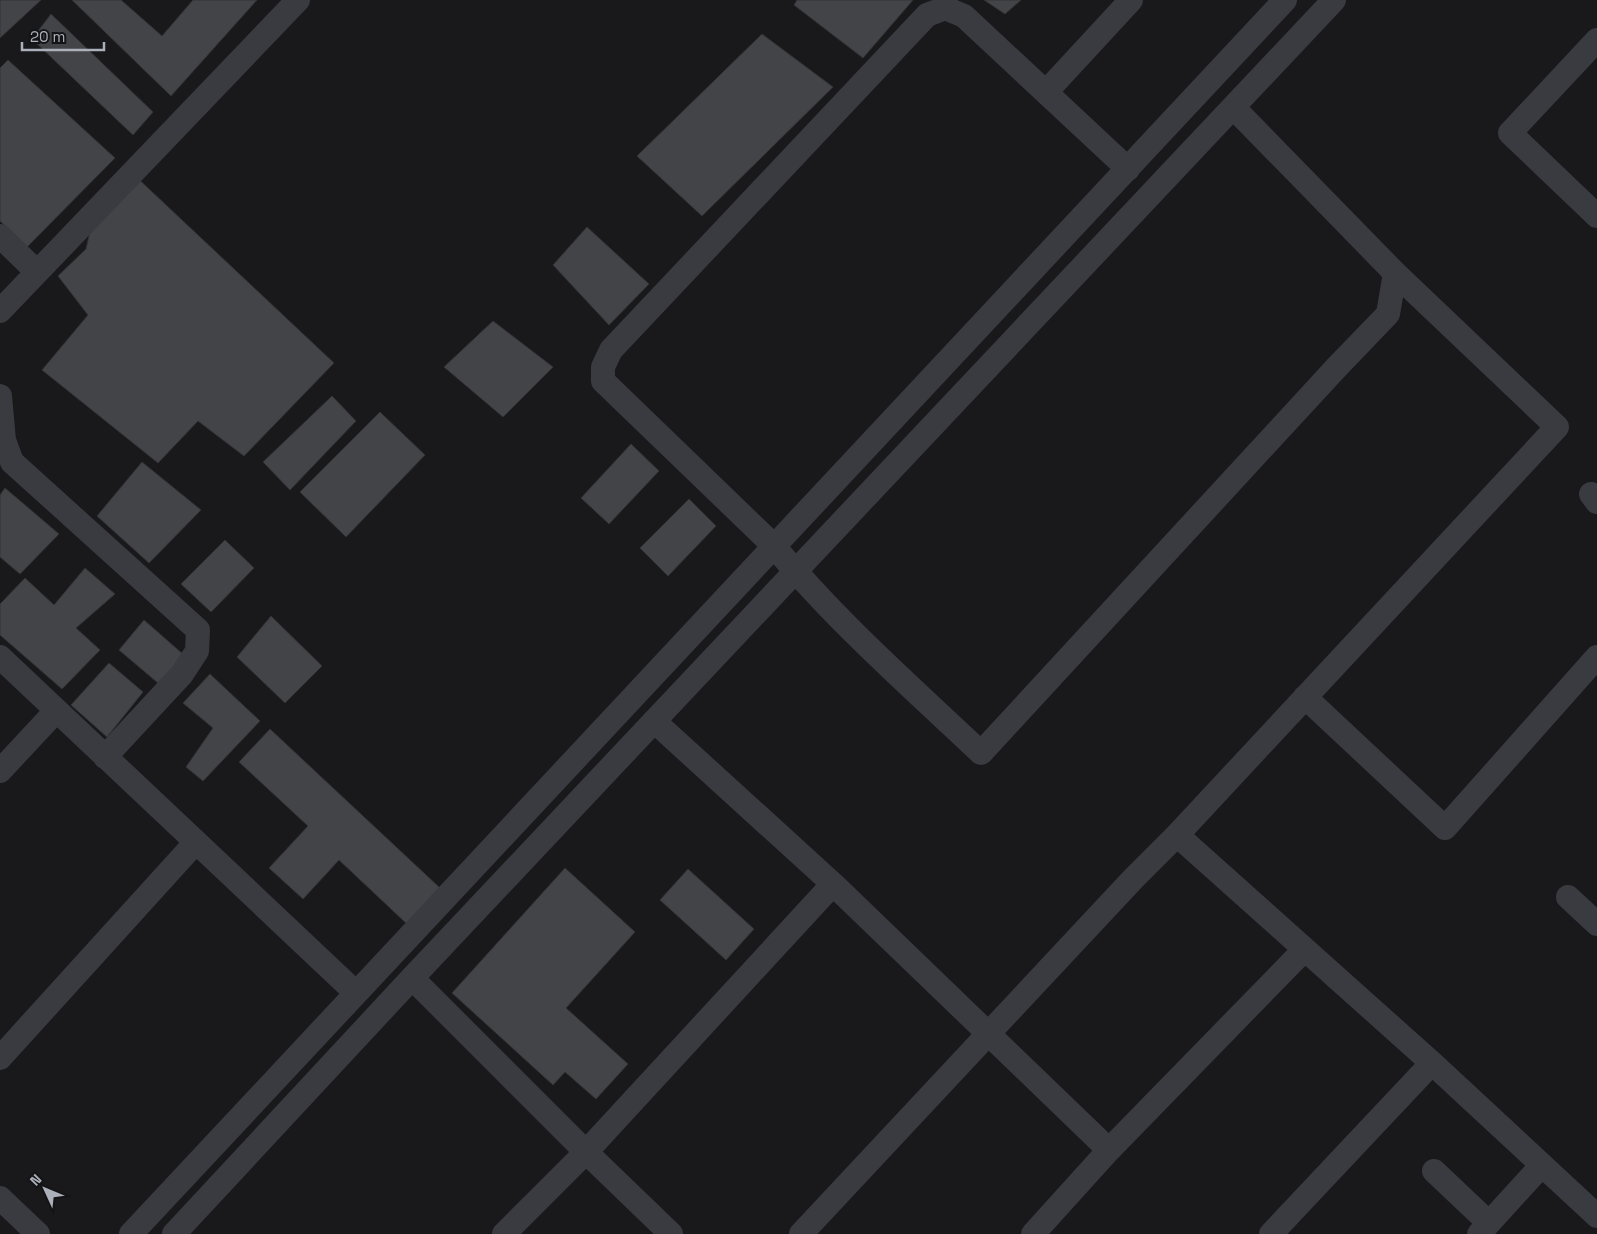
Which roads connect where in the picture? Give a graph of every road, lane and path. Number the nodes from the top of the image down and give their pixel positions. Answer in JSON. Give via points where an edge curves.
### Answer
{"nodes":[{"id":1,"x":298,"y":0,"type":"edge"},
{"id":2,"x":1131,"y":0,"type":"edge"},
{"id":3,"x":1334,"y":0,"type":"edge"},
{"id":4,"x":1280,"y":2,"type":"edge"},
{"id":5,"x":1597,"y":40,"type":"edge"},
{"id":6,"x":1046,"y":92,"type":"junction"},
{"id":7,"x":1233,"y":107,"type":"junction"},
{"id":8,"x":1128,"y":170,"type":"junction"},
{"id":9,"x":1597,"y":216,"type":"edge"},
{"id":10,"x":0,"y":236,"type":"edge"},
{"id":11,"x":36,"y":271,"type":"junction"},
{"id":12,"x":1395,"y":273,"type":"junction"},
{"id":13,"x":0,"y":311,"type":"edge"},
{"id":14,"x":0,"y":396,"type":"edge"},
{"id":15,"x":774,"y":546,"type":"junction"},
{"id":16,"x":795,"y":572,"type":"junction"},
{"id":17,"x":0,"y":657,"type":"edge"},
{"id":18,"x":1597,"y":657,"type":"edge"},
{"id":19,"x":1305,"y":697,"type":"junction"},
{"id":20,"x":56,"y":711,"type":"junction"},
{"id":21,"x":654,"y":721,"type":"junction"},
{"id":22,"x":105,"y":757,"type":"junction"},
{"id":23,"x":0,"y":771,"type":"edge"},
{"id":24,"x":1177,"y":836,"type":"junction"},
{"id":25,"x":196,"y":842,"type":"junction"},
{"id":26,"x":833,"y":884,"type":"junction"},
{"id":27,"x":1568,"y":897,"type":"dead end"},
{"id":28,"x":1597,"y":924,"type":"edge"},
{"id":29,"x":1304,"y":950,"type":"junction"},
{"id":30,"x":412,"y":978,"type":"junction"},
{"id":31,"x":356,"y":993,"type":"junction"},
{"id":32,"x":989,"y":1033,"type":"junction"},
{"id":33,"x":0,"y":1058,"type":"edge"},
{"id":34,"x":1432,"y":1063,"type":"junction"},
{"id":35,"x":1109,"y":1150,"type":"junction"},
{"id":36,"x":586,"y":1152,"type":"junction"},
{"id":37,"x":1542,"y":1165,"type":"junction"},
{"id":38,"x":1434,"y":1171,"type":"dead end"},
{"id":39,"x":0,"y":1198,"type":"edge"},
{"id":40,"x":1597,"y":1216,"type":"edge"},
{"id":41,"x":1484,"y":1228,"type":"edge"},
{"id":42,"x":38,"y":1234,"type":"edge"},
{"id":43,"x":131,"y":1234,"type":"edge"},
{"id":44,"x":174,"y":1234,"type":"edge"},
{"id":45,"x":504,"y":1234,"type":"edge"},
{"id":46,"x":671,"y":1234,"type":"edge"},
{"id":47,"x":801,"y":1234,"type":"edge"},
{"id":48,"x":1033,"y":1234,"type":"edge"},
{"id":49,"x":1271,"y":1234,"type":"edge"}],
"edges":[{"from":1,"to":11,"type":"street"},
{"from":2,"to":6,"type":"street"},
{"from":3,"to":7,"type":"street"},
{"from":4,"to":8,"type":"street"},
{"from":5,"to":9,"type":"street","via":[[1510,134]]},
{"from":6,"to":8,"type":"street"},
{"from":6,"to":15,"type":"street","via":[[964,16],[945,8],[927,15],[611,350],[603,366],[603,381]]},
{"from":7,"to":12,"type":"street"},
{"from":7,"to":16,"type":"street"},
{"from":8,"to":15,"type":"street"},
{"from":10,"to":11,"type":"street"},
{"from":11,"to":13,"type":"street"},
{"from":12,"to":16,"type":"street","via":[[1388,314],[981,753],[852,631]]},
{"from":12,"to":19,"type":"street","via":[[1557,427]]},
{"from":14,"to":22,"type":"street","via":[[4,440],[12,462],[198,630],[197,651],[182,674]]},
{"from":15,"to":16,"type":"street"},
{"from":15,"to":31,"type":"street"},
{"from":16,"to":21,"type":"street"},
{"from":17,"to":20,"type":"street"},
{"from":18,"to":19,"type":"street","via":[[1445,828]]},
{"from":19,"to":24,"type":"street"},
{"from":20,"to":22,"type":"street"},
{"from":20,"to":23,"type":"street"},
{"from":21,"to":26,"type":"street"},
{"from":21,"to":30,"type":"street"},
{"from":22,"to":25,"type":"street"},
{"from":24,"to":29,"type":"street"},
{"from":24,"to":32,"type":"street"},
{"from":25,"to":31,"type":"street"},
{"from":25,"to":33,"type":"street"},
{"from":26,"to":32,"type":"street"},
{"from":26,"to":36,"type":"street"},
{"from":27,"to":28,"type":"street"},
{"from":29,"to":34,"type":"street"},
{"from":29,"to":35,"type":"street"},
{"from":30,"to":36,"type":"street"},
{"from":30,"to":44,"type":"street"},
{"from":31,"to":43,"type":"street"},
{"from":32,"to":35,"type":"street"},
{"from":32,"to":47,"type":"street"},
{"from":34,"to":37,"type":"street"},
{"from":34,"to":49,"type":"street"},
{"from":35,"to":48,"type":"street"},
{"from":36,"to":45,"type":"street"},
{"from":36,"to":46,"type":"street"},
{"from":37,"to":40,"type":"street"},
{"from":37,"to":41,"type":"street"},
{"from":38,"to":41,"type":"street"},
{"from":39,"to":42,"type":"street"}]}
